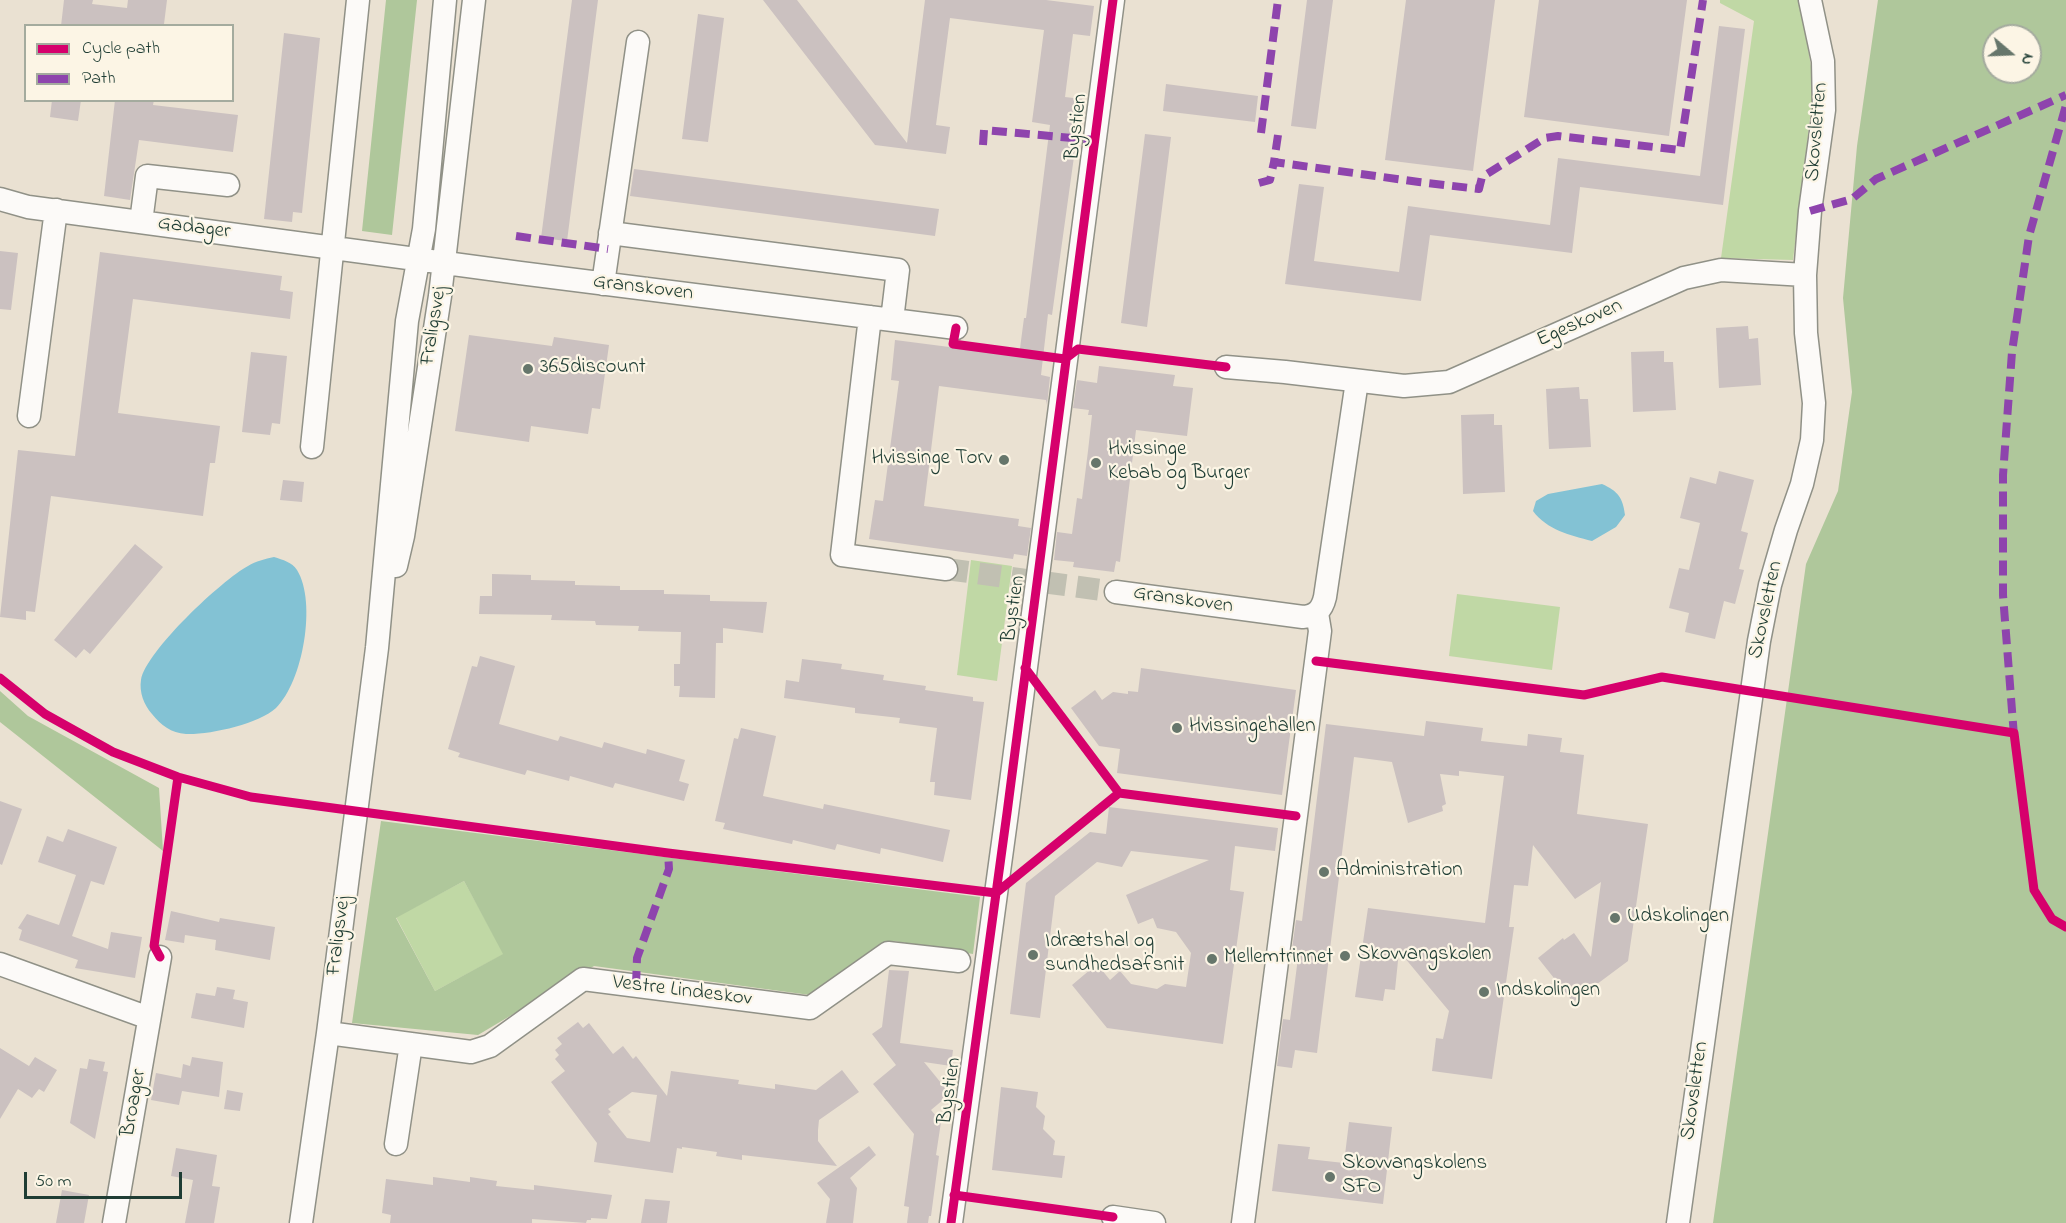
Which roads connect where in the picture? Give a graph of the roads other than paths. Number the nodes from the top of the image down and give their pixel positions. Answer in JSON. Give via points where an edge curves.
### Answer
{"nodes":[{"id":1,"x":358,"y":0,"type":"edge"},
{"id":2,"x":445,"y":0,"type":"edge"},
{"id":3,"x":474,"y":0,"type":"edge"},
{"id":4,"x":1113,"y":0,"type":"edge"},
{"id":5,"x":1810,"y":0,"type":"edge"},
{"id":6,"x":638,"y":42,"type":"dead end"},
{"id":7,"x":228,"y":185,"type":"dead end"},
{"id":8,"x":0,"y":199,"type":"edge"},
{"id":9,"x":56,"y":210,"type":"junction"},
{"id":10,"x":141,"y":222,"type":"junction"},
{"id":11,"x":610,"y":233,"type":"junction"},
{"id":12,"x":333,"y":247,"type":"junction"},
{"id":13,"x":417,"y":258,"type":"junction"},
{"id":14,"x":444,"y":262,"type":"junction"},
{"id":15,"x":1805,"y":274,"type":"junction"},
{"id":16,"x":603,"y":284,"type":"junction"},
{"id":17,"x":881,"y":319,"type":"junction"},
{"id":18,"x":956,"y":328,"type":"dead end"},
{"id":19,"x":1226,"y":367,"type":"dead end"},
{"id":20,"x":1357,"y":381,"type":"junction"},
{"id":21,"x":29,"y":416,"type":"dead end"},
{"id":22,"x":312,"y":447,"type":"dead end"},
{"id":23,"x":946,"y":569,"type":"tunnel mouth"},
{"id":24,"x":1116,"y":592,"type":"tunnel mouth"},
{"id":25,"x":1317,"y":613,"type":"junction"},
{"id":26,"x":376,"y":648,"type":"junction"},
{"id":27,"x":160,"y":957,"type":"dead end"},
{"id":28,"x":959,"y":961,"type":"dead end"},
{"id":29,"x":0,"y":964,"type":"edge"},
{"id":30,"x":149,"y":1018,"type":"junction"},
{"id":31,"x":328,"y":1033,"type":"junction"},
{"id":32,"x":411,"y":1044,"type":"junction"},
{"id":33,"x":396,"y":1144,"type":"dead end"},
{"id":34,"x":1113,"y":1217,"type":"dead end"},
{"id":35,"x":114,"y":1223,"type":"edge"},
{"id":36,"x":300,"y":1223,"type":"edge"},
{"id":37,"x":951,"y":1223,"type":"edge"},
{"id":38,"x":1154,"y":1223,"type":"edge"},
{"id":39,"x":1243,"y":1223,"type":"edge"},
{"id":40,"x":1678,"y":1223,"type":"edge"}],
"edges":[{"from":1,"to":12,"type":"street"},
{"from":2,"to":13,"type":"street","name":"Fraligsvej","via":[[424,229]]},
{"from":3,"to":14,"type":"street","name":"Fraligsvej"},
{"from":4,"to":37,"type":"street","name":"Bystien"},
{"from":5,"to":15,"type":"street","name":"Skovsletten","via":[[1822,61],[1824,110]]},
{"from":6,"to":11,"type":"street"},
{"from":7,"to":10,"type":"street","via":[[147,176]]},
{"from":8,"to":9,"type":"street","name":"Gadager"},
{"from":9,"to":10,"type":"street","name":"Gadager"},
{"from":9,"to":21,"type":"street"},
{"from":10,"to":12,"type":"street","name":"Gadager"},
{"from":11,"to":16,"type":"street"},
{"from":11,"to":17,"type":"street","via":[[898,270]]},
{"from":12,"to":13,"type":"street","name":"Gadager"},
{"from":12,"to":22,"type":"street"},
{"from":13,"to":14,"type":"street","name":"Granskoven"},
{"from":13,"to":26,"type":"street","name":"Fraligsvej","via":[[407,321]]},
{"from":14,"to":16,"type":"street","name":"Granskoven"},
{"from":14,"to":26,"type":"street","name":"Fraligsvej","via":[[403,536]]},
{"from":15,"to":20,"type":"street","name":"Egeskoven","via":[[1721,270],[1684,278],[1449,382],[1404,386]]},
{"from":15,"to":40,"type":"street","name":"Skovsletten","via":[[1806,333],[1814,403],[1812,440],[1770,585],[1759,641]]},
{"from":16,"to":17,"type":"street","name":"Granskoven"},
{"from":17,"to":18,"type":"street","name":"Granskoven"},
{"from":17,"to":23,"type":"street","via":[[842,555]]},
{"from":19,"to":20,"type":"street","name":"Egeskoven"},
{"from":20,"to":25,"type":"street","via":[[1325,597]]},
{"from":24,"to":25,"type":"street","name":"Granskoven","via":[[1303,617]]},
{"from":25,"to":39,"type":"street","via":[[1320,631]]},
{"from":26,"to":31,"type":"street","name":"Fraligsvej"},
{"from":27,"to":30,"type":"street","name":"Broager"},
{"from":28,"to":32,"type":"street","name":"Vestre Lindeskov","via":[[888,953],[810,1008],[583,979],[490,1046],[471,1052]]},
{"from":29,"to":30,"type":"street"},
{"from":30,"to":35,"type":"street","name":"Broager"},
{"from":31,"to":32,"type":"street","name":"Vestre Lindeskov"},
{"from":31,"to":36,"type":"street","name":"Fraligsvej"},
{"from":32,"to":33,"type":"street"},
{"from":34,"to":38,"type":"street"}]}
